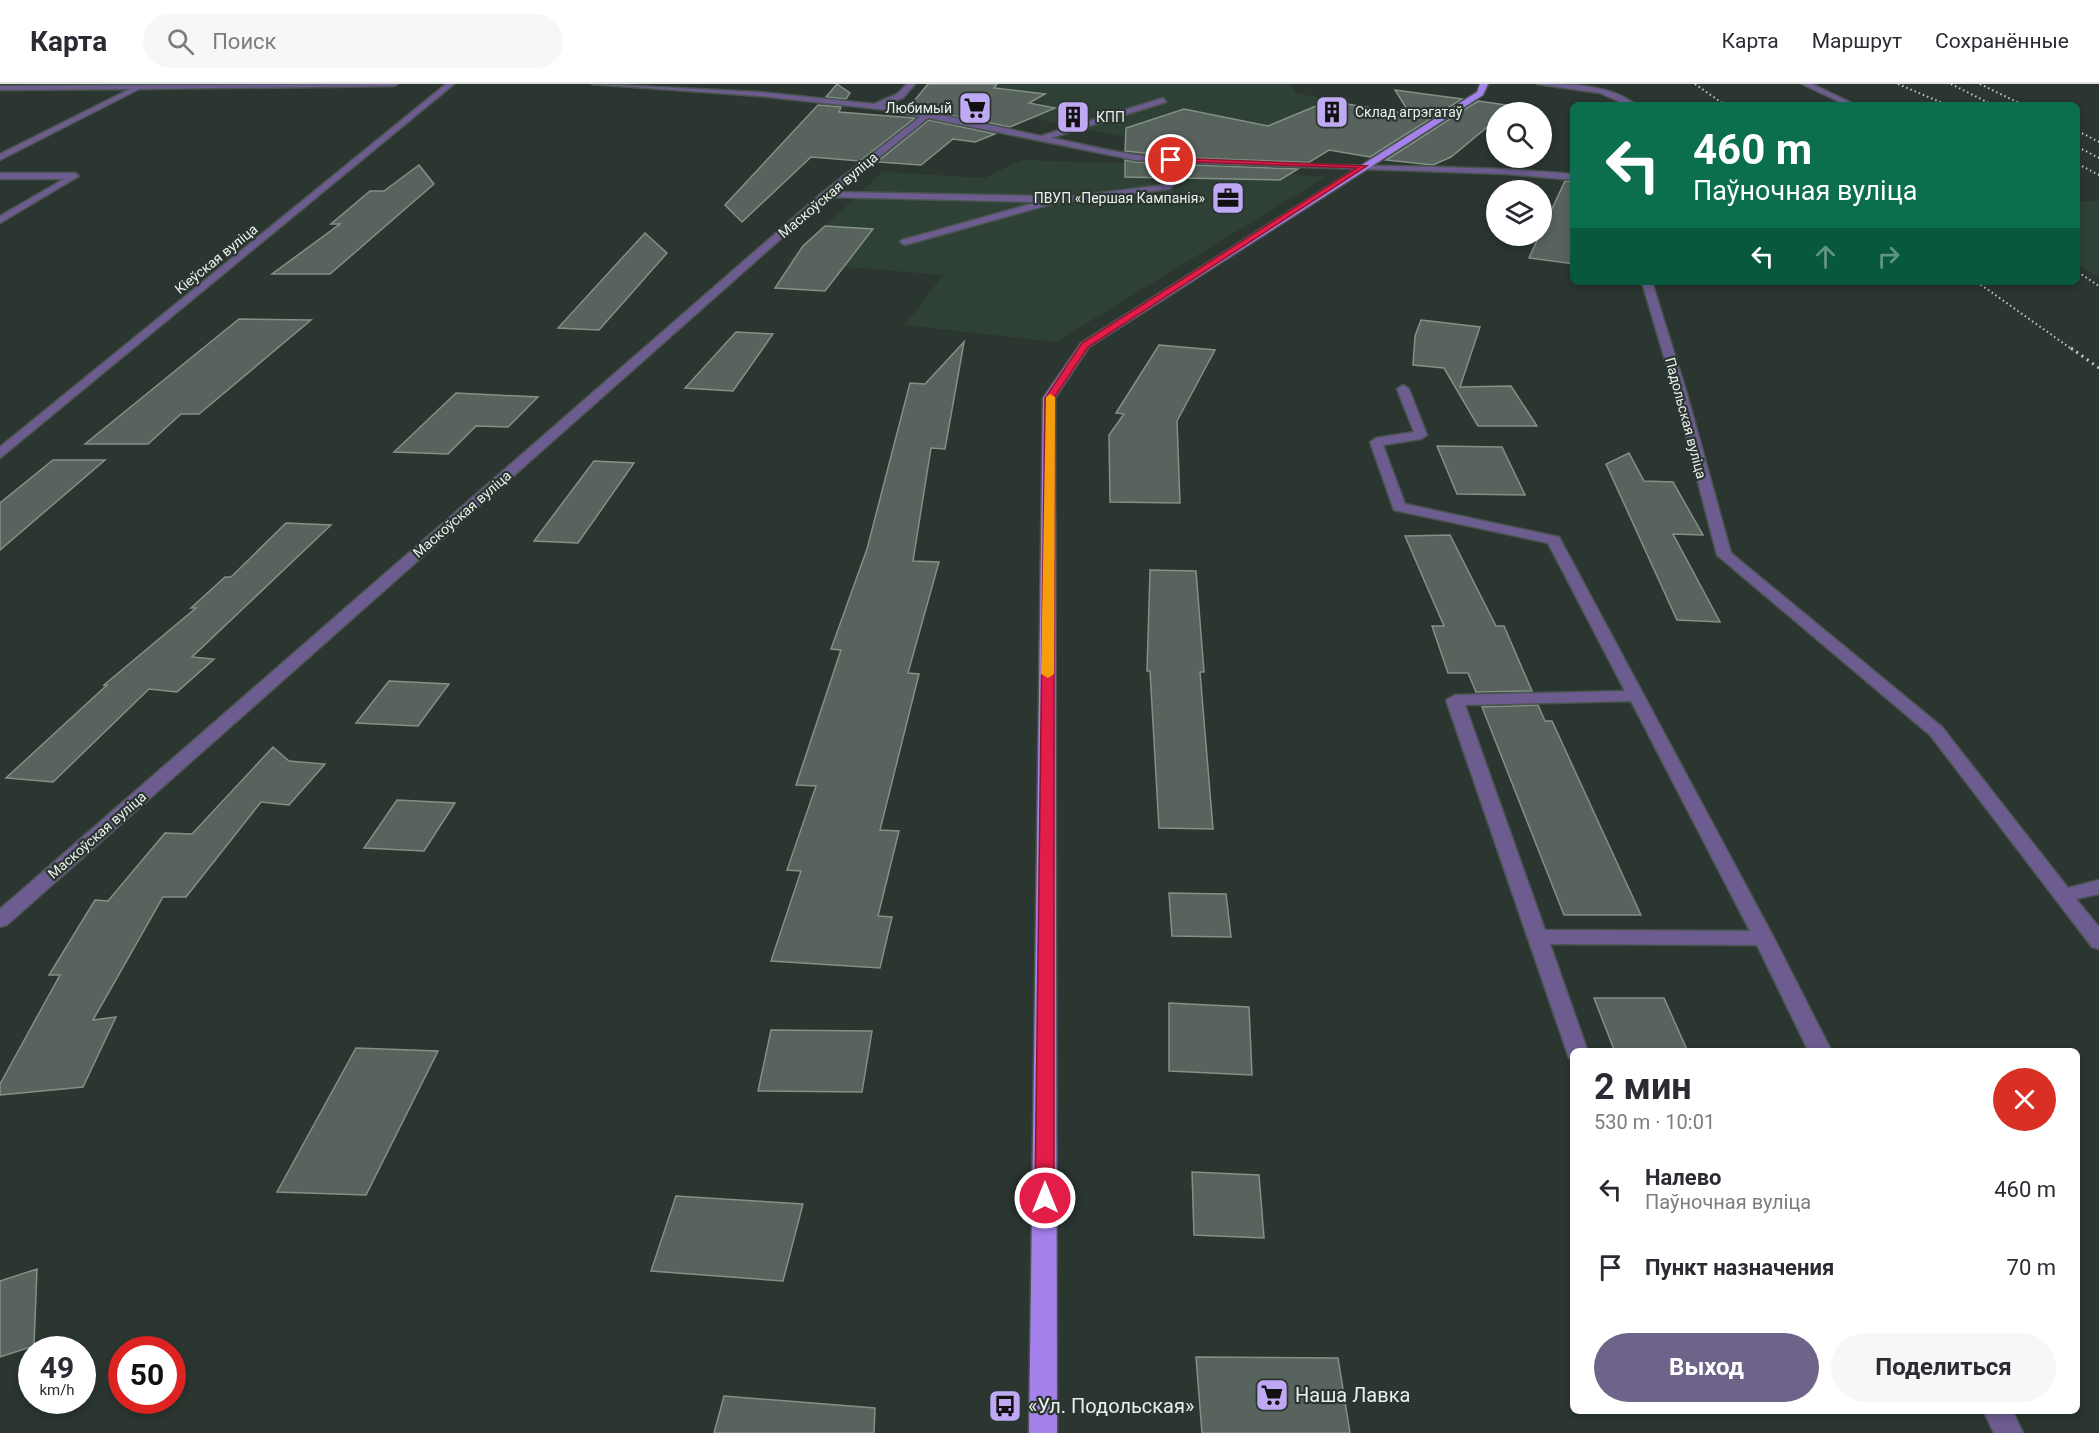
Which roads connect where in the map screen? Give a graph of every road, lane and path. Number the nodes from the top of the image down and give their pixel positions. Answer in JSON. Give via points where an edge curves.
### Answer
{"nodes":[{"id":1,"x":326,"y":84,"type":"edge"},
{"id":2,"x":394,"y":84,"type":"edge"},
{"id":3,"x":450,"y":84,"type":"edge"},
{"id":4,"x":596,"y":84,"type":"edge"},
{"id":5,"x":910,"y":84,"type":"edge"},
{"id":6,"x":1484,"y":84,"type":"edge"},
{"id":7,"x":1541,"y":84,"type":"edge"},
{"id":8,"x":1806,"y":84,"type":"edge"},
{"id":9,"x":296,"y":85,"type":"edge"},
{"id":10,"x":0,"y":87,"type":"edge"},
{"id":11,"x":140,"y":87,"type":"junction"},
{"id":12,"x":1163,"y":100,"type":"dead end"},
{"id":13,"x":1628,"y":102,"type":"edge"},
{"id":14,"x":1845,"y":102,"type":"edge"},
{"id":15,"x":872,"y":106,"type":"junction"},
{"id":16,"x":928,"y":114,"type":"junction"},
{"id":17,"x":1041,"y":139,"type":"junction"},
{"id":18,"x":0,"y":157,"type":"edge"},
{"id":19,"x":1189,"y":162,"type":"junction"},
{"id":20,"x":1364,"y":166,"type":"junction"},
{"id":21,"x":0,"y":176,"type":"edge"},
{"id":22,"x":1570,"y":177,"type":"edge"},
{"id":23,"x":826,"y":194,"type":"junction"},
{"id":24,"x":1058,"y":199,"type":"junction"},
{"id":25,"x":0,"y":220,"type":"edge"},
{"id":26,"x":905,"y":242,"type":"dead end"},
{"id":27,"x":1648,"y":285,"type":"edge"},
{"id":28,"x":1403,"y":389,"type":"dead end"},
{"id":29,"x":0,"y":454,"type":"edge"},
{"id":30,"x":1636,"y":696,"type":"junction"},
{"id":31,"x":2099,"y":887,"type":"edge"},
{"id":32,"x":2064,"y":895,"type":"junction"},
{"id":33,"x":0,"y":920,"type":"edge"},
{"id":34,"x":1537,"y":937,"type":"junction"},
{"id":35,"x":1764,"y":938,"type":"junction"},
{"id":36,"x":2099,"y":942,"type":"edge"},
{"id":37,"x":1576,"y":1048,"type":"edge"},
{"id":38,"x":1819,"y":1048,"type":"edge"},
{"id":39,"x":1999,"y":1414,"type":"edge"},
{"id":40,"x":1043,"y":1433,"type":"edge"},
{"id":41,"x":2009,"y":1433,"type":"edge"}],
"edges":[{"from":1,"to":2,"type":"street"},
{"from":1,"to":9,"type":"street"},
{"from":3,"to":29,"type":"street","name":"Кіеўская вуліца"},
{"from":4,"to":15,"type":"street","via":[[722,91]]},
{"from":5,"to":15,"type":"street","via":[[900,96]]},
{"from":6,"to":20,"type":"main road","via":[[1480,93]]},
{"from":7,"to":13,"type":"street","via":[[1585,88]]},
{"from":8,"to":14,"type":"street"},
{"from":9,"to":11,"type":"street"},
{"from":10,"to":11,"type":"street"},
{"from":11,"to":18,"type":"street"},
{"from":12,"to":17,"type":"street"},
{"from":15,"to":16,"type":"street"},
{"from":16,"to":17,"type":"street"},
{"from":16,"to":23,"type":"street","name":"Маскоўская вуліца"},
{"from":17,"to":19,"type":"street","via":[[1135,157]]},
{"from":19,"to":20,"type":"street"},
{"from":19,"to":24,"type":"street","via":[[1167,187]]},
{"from":20,"to":22,"type":"street"},
{"from":20,"to":40,"type":"main road","via":[[1085,345],[1049,398]]},
{"from":21,"to":25,"type":"street","via":[[75,176]]},
{"from":23,"to":24,"type":"street"},
{"from":23,"to":33,"type":"street","name":"Маскоўская вуліца"},
{"from":24,"to":26,"type":"street"},
{"from":27,"to":32,"type":"street","name":"Падольская вуліца","via":[[1724,555],[1936,731]]},
{"from":28,"to":30,"type":"street","via":[[1421,435],[1376,442],[1399,507],[1554,540]]},
{"from":30,"to":34,"type":"street","via":[[1455,700]]},
{"from":30,"to":35,"type":"street"},
{"from":31,"to":32,"type":"street"},
{"from":32,"to":36,"type":"street"},
{"from":34,"to":35,"type":"street"},
{"from":34,"to":37,"type":"street"},
{"from":35,"to":38,"type":"street"},
{"from":39,"to":41,"type":"street"}]}
